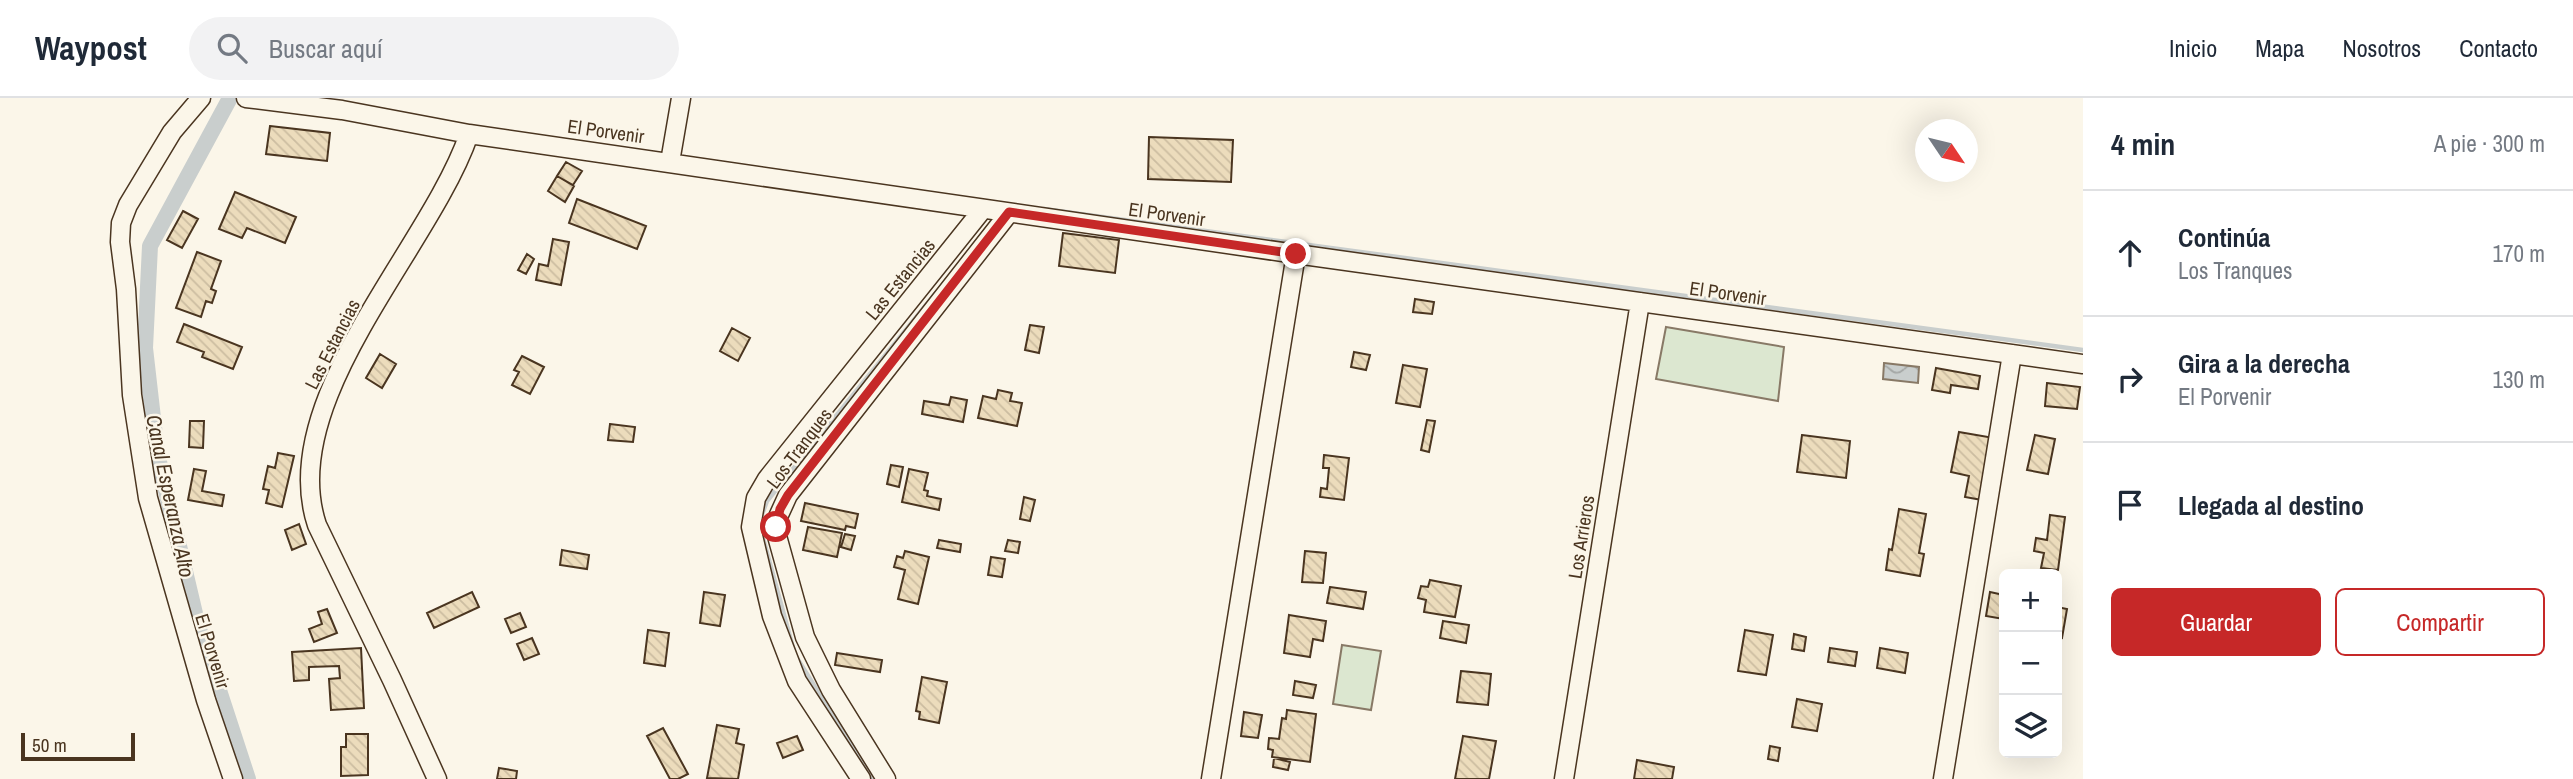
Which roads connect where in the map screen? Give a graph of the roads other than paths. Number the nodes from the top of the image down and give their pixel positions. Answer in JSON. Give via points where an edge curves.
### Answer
{"nodes":[{"id":1,"x":201,"y":98,"type":"edge"},
{"id":2,"x":246,"y":98,"type":"edge"},
{"id":3,"x":681,"y":98,"type":"edge"},
{"id":4,"x":469,"y":134,"type":"junction"},
{"id":5,"x":670,"y":162,"type":"junction"},
{"id":6,"x":983,"y":209,"type":"junction"},
{"id":7,"x":1009,"y":212,"type":"junction"},
{"id":8,"x":1296,"y":254,"type":"junction"},
{"id":9,"x":1640,"y":302,"type":"junction"},
{"id":10,"x":2012,"y":354,"type":"junction"},
{"id":11,"x":2083,"y":364,"type":"edge"},
{"id":12,"x":843,"y":709,"type":"junction"},
{"id":13,"x":824,"y":721,"type":"junction"},
{"id":14,"x":233,"y":779,"type":"edge"},
{"id":15,"x":437,"y":779,"type":"edge"},
{"id":16,"x":861,"y":779,"type":"edge"},
{"id":17,"x":886,"y":779,"type":"edge"},
{"id":18,"x":1211,"y":779,"type":"edge"},
{"id":19,"x":1564,"y":779,"type":"edge"},
{"id":20,"x":1943,"y":779,"type":"edge"}],
"edges":[{"from":1,"to":14,"type":"street","name":"El Porvenir","via":[[172,132],[128,205],[120,242],[132,395],[148,498]]},
{"from":2,"to":4,"type":"street","name":"El Porvenir"},
{"from":3,"to":5,"type":"street"},
{"from":4,"to":5,"type":"street","name":"El Porvenir"},
{"from":4,"to":15,"type":"street","name":"Las Estancias","via":[[449,180],[334,380],[317,430],[311,485],[317,525]]},
{"from":5,"to":6,"type":"street","name":"El Porvenir"},
{"from":6,"to":7,"type":"street","name":"El Porvenir"},
{"from":6,"to":13,"type":"street","name":"Las Estancias","via":[[767,479],[752,509],[752,536],[778,635],[797,681]]},
{"from":7,"to":8,"type":"street","name":"El Porvenir"},
{"from":7,"to":12,"type":"street","name":"Los Tranques","via":[[780,509],[777,536],[805,638]]},
{"from":8,"to":9,"type":"street","name":"El Porvenir"},
{"from":8,"to":18,"type":"street"},
{"from":9,"to":10,"type":"street","name":"El Porvenir"},
{"from":9,"to":19,"type":"street","name":"Los Arrieros"},
{"from":10,"to":11,"type":"street","name":"El Porvenir"},
{"from":10,"to":20,"type":"street"},
{"from":12,"to":13,"type":"street"},
{"from":12,"to":17,"type":"street","name":"Los Tranques"},
{"from":13,"to":16,"type":"street","name":"Las Estancias"}]}
